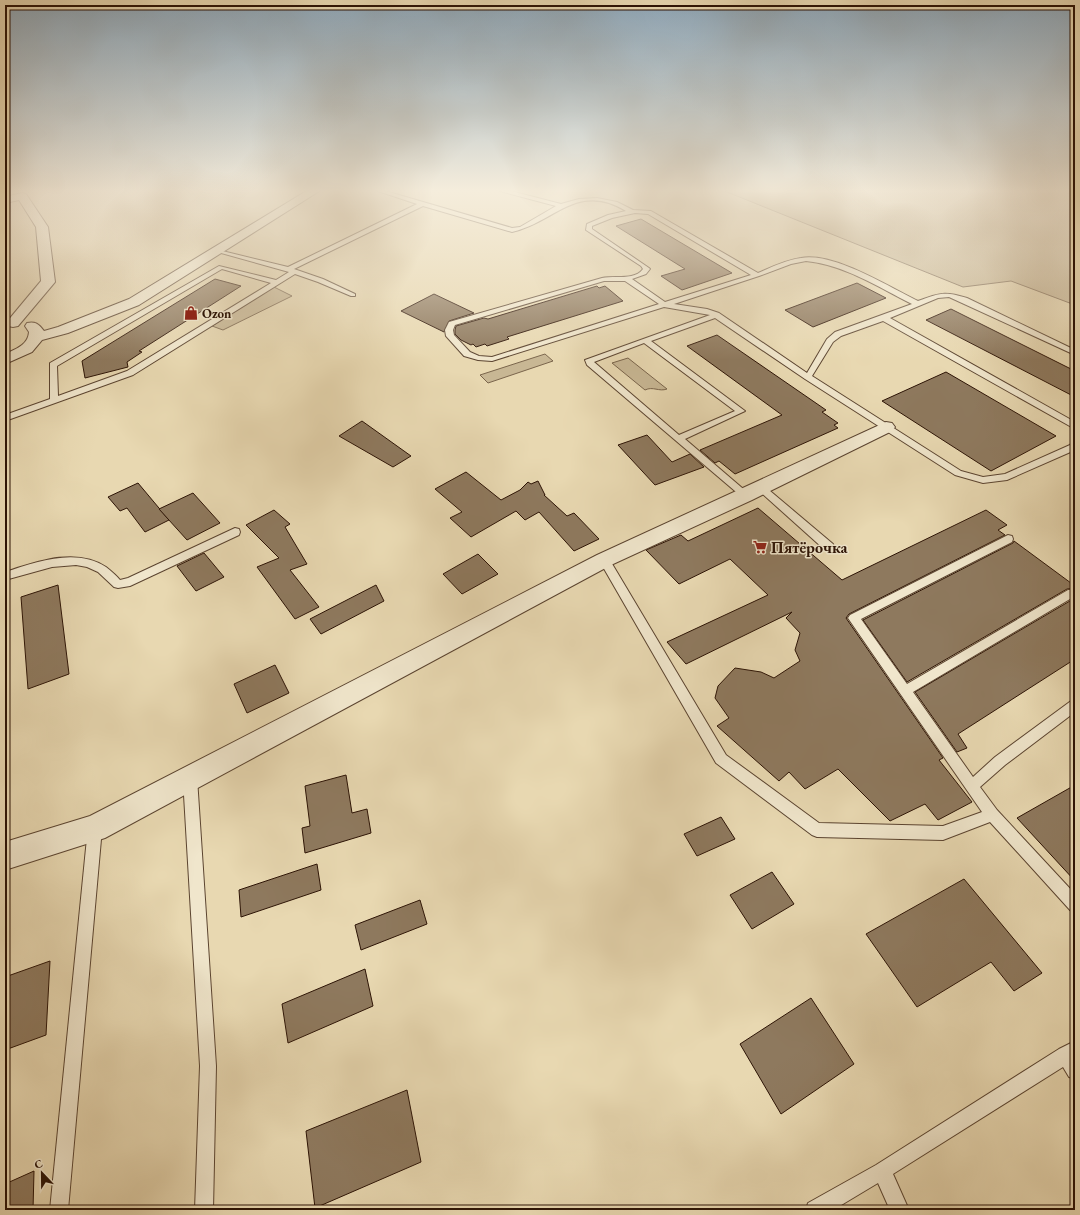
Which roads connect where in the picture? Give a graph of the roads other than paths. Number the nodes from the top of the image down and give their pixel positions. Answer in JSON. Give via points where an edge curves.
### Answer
{"nodes":[{"id":1,"x":44,"y":247,"type":"edge"},
{"id":2,"x":221,"y":247,"type":"edge"},
{"id":3,"x":339,"y":247,"type":"edge"},
{"id":4,"x":614,"y":247,"type":"edge"},
{"id":5,"x":708,"y":247,"type":"edge"},
{"id":6,"x":216,"y":250,"type":"junction"},
{"id":7,"x":291,"y":271,"type":"junction"},
{"id":8,"x":756,"y":275,"type":"junction"},
{"id":9,"x":627,"y":279,"type":"junction"},
{"id":10,"x":278,"y":283,"type":"junction"},
{"id":11,"x":354,"y":295,"type":"dead end"},
{"id":12,"x":916,"y":303,"type":"junction"},
{"id":13,"x":664,"y":305,"type":"junction"},
{"id":14,"x":716,"y":315,"type":"junction"},
{"id":15,"x":884,"y":318,"type":"junction"},
{"id":16,"x":9,"y":323,"type":"edge"},
{"id":17,"x":38,"y":337,"type":"junction"},
{"id":18,"x":645,"y":340,"type":"junction"},
{"id":19,"x":1075,"y":353,"type":"edge"},
{"id":20,"x":5,"y":359,"type":"edge"},
{"id":21,"x":808,"y":377,"type":"junction"},
{"id":22,"x":54,"y":400,"type":"junction"},
{"id":23,"x":5,"y":418,"type":"edge"},
{"id":24,"x":1075,"y":426,"type":"edge"},
{"id":25,"x":886,"y":427,"type":"junction"},
{"id":26,"x":679,"y":438,"type":"junction"},
{"id":27,"x":1075,"y":444,"type":"edge"},
{"id":28,"x":753,"y":491,"type":"junction"},
{"id":29,"x":235,"y":532,"type":"dead end"},
{"id":30,"x":1008,"y":539,"type":"dead end"},
{"id":31,"x":829,"y":547,"type":"dead end"},
{"id":32,"x":604,"y":560,"type":"junction"},
{"id":33,"x":5,"y":576,"type":"edge"},
{"id":34,"x":1072,"y":593,"type":"dead end"},
{"id":35,"x":905,"y":691,"type":"junction"},
{"id":36,"x":1075,"y":706,"type":"edge"},
{"id":37,"x":190,"y":778,"type":"junction"},
{"id":38,"x":972,"y":786,"type":"junction"},
{"id":39,"x":992,"y":815,"type":"junction"},
{"id":40,"x":95,"y":828,"type":"junction"},
{"id":41,"x":5,"y":856,"type":"edge"},
{"id":42,"x":1075,"y":905,"type":"edge"},
{"id":43,"x":1070,"y":1052,"type":"edge"},
{"id":44,"x":1075,"y":1071,"type":"edge"},
{"id":45,"x":882,"y":1171,"type":"junction"},
{"id":46,"x":59,"y":1210,"type":"edge"},
{"id":47,"x":204,"y":1210,"type":"edge"},
{"id":48,"x":815,"y":1210,"type":"edge"},
{"id":49,"x":900,"y":1210,"type":"edge"}],
"edges":[{"from":1,"to":16,"type":"street","via":[[48,282]]},
{"from":2,"to":6,"type":"street"},
{"from":3,"to":7,"type":"lane"},
{"from":4,"to":9,"type":"lane","via":[[647,270]]},
{"from":5,"to":8,"type":"lane"},
{"from":6,"to":7,"type":"lane"},
{"from":6,"to":17,"type":"street","via":[[134,302]]},
{"from":7,"to":10,"type":"lane"},
{"from":7,"to":11,"type":"lane","via":[[336,286]]},
{"from":8,"to":12,"type":"lane","via":[[804,259],[824,260]]},
{"from":8,"to":13,"type":"lane"},
{"from":9,"to":13,"type":"lane"},
{"from":9,"to":13,"type":"lane","via":[[604,278],[452,324],[450,336],[467,354],[492,359]]},
{"from":10,"to":22,"type":"lane","via":[[130,373]]},
{"from":10,"to":22,"type":"lane","via":[[221,267],[52,365]]},
{"from":12,"to":15,"type":"lane"},
{"from":12,"to":19,"type":"lane","via":[[937,296],[964,300]]},
{"from":13,"to":14,"type":"lane"},
{"from":14,"to":18,"type":"lane"},
{"from":14,"to":21,"type":"lane"},
{"from":15,"to":21,"type":"lane","via":[[838,334],[830,341]]},
{"from":15,"to":24,"type":"lane"},
{"from":16,"to":17,"type":"street","via":[[33,326]]},
{"from":17,"to":20,"type":"street","via":[[27,349]]},
{"from":18,"to":26,"type":"lane","via":[[589,360],[590,363]]},
{"from":18,"to":26,"type":"lane","via":[[741,411]]},
{"from":21,"to":25,"type":"lane"},
{"from":22,"to":23,"type":"lane"},
{"from":25,"to":27,"type":"lane","via":[[958,473],[983,480],[1008,478],[1074,447]]},
{"from":25,"to":28,"type":"street"},
{"from":26,"to":28,"type":"lane"},
{"from":28,"to":31,"type":"lane"},
{"from":28,"to":32,"type":"street"},
{"from":29,"to":33,"type":"lane","via":[[130,582],[118,584],[99,568],[72,560],[34,567]]},
{"from":30,"to":35,"type":"lane","via":[[854,618]]},
{"from":32,"to":37,"type":"street"},
{"from":32,"to":39,"type":"lane","via":[[721,758],[817,830],[943,833]]},
{"from":34,"to":35,"type":"lane"},
{"from":35,"to":38,"type":"lane"},
{"from":36,"to":38,"type":"lane","via":[[1000,761]]},
{"from":37,"to":40,"type":"street"},
{"from":37,"to":47,"type":"lane","via":[[208,1066]]},
{"from":38,"to":39,"type":"lane"},
{"from":39,"to":42,"type":"lane"},
{"from":40,"to":41,"type":"street"},
{"from":40,"to":46,"type":"lane"},
{"from":43,"to":44,"type":"lane"},
{"from":43,"to":45,"type":"lane"},
{"from":45,"to":48,"type":"lane"},
{"from":45,"to":49,"type":"lane"}]}
